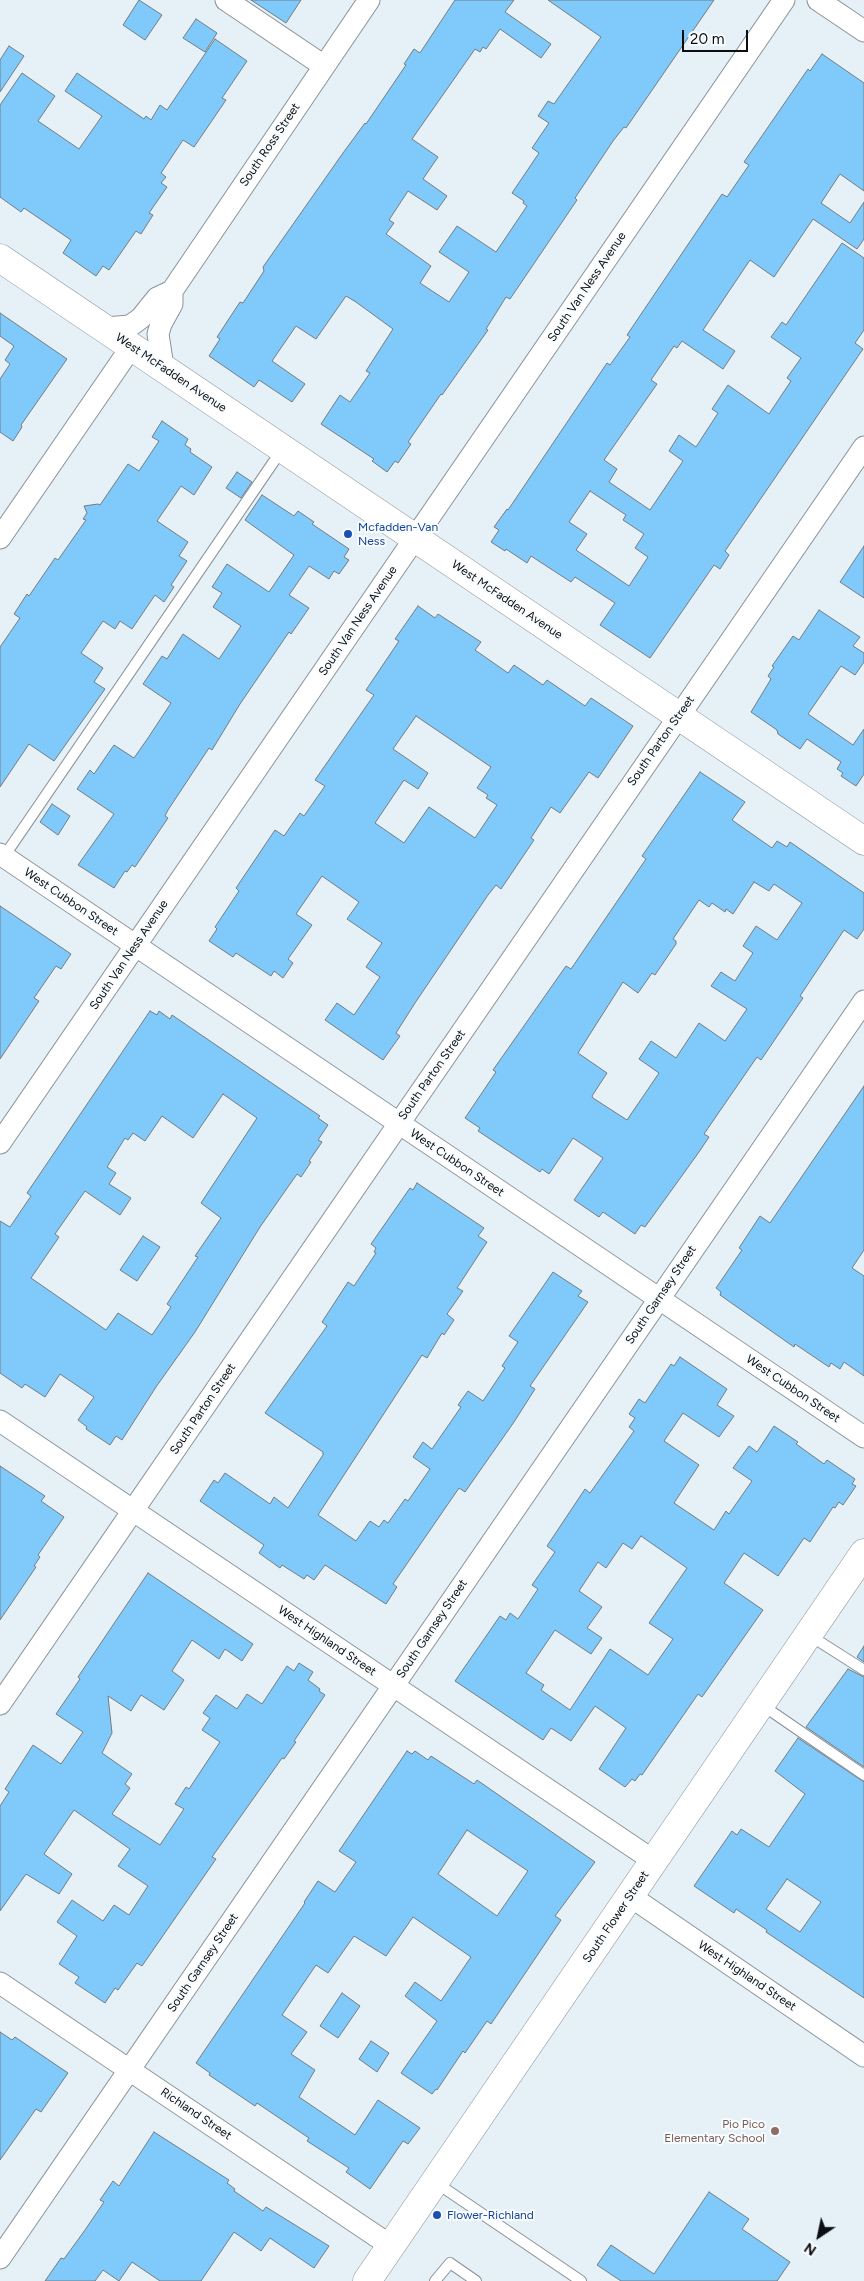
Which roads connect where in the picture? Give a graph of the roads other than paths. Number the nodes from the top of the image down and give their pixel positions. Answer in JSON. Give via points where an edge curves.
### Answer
{"nodes":[{"id":1,"x":226,"y":0,"type":"edge"},
{"id":2,"x":369,"y":0,"type":"edge"},
{"id":3,"x":784,"y":0,"type":"edge"},
{"id":4,"x":818,"y":0,"type":"edge"},
{"id":5,"x":864,"y":31,"type":"edge"},
{"id":6,"x":324,"y":66,"type":"junction"},
{"id":7,"x":0,"y":258,"type":"edge"},
{"id":8,"x":172,"y":291,"type":"junction"},
{"id":9,"x":105,"y":328,"type":"junction"},
{"id":10,"x":132,"y":346,"type":"junction"},
{"id":11,"x":163,"y":367,"type":"junction"},
{"id":12,"x":864,"y":447,"type":"edge"},
{"id":13,"x":283,"y":449,"type":"junction"},
{"id":14,"x":0,"y":538,"type":"edge"},
{"id":15,"x":415,"y":538,"type":"junction"},
{"id":16,"x":679,"y":716,"type":"junction"},
{"id":17,"x":864,"y":841,"type":"edge"},
{"id":18,"x":1,"y":858,"type":"edge"},
{"id":19,"x":135,"y":945,"type":"junction"},
{"id":20,"x":864,"y":1001,"type":"edge"},
{"id":21,"x":399,"y":1124,"type":"junction"},
{"id":22,"x":0,"y":1143,"type":"edge"},
{"id":23,"x":659,"y":1299,"type":"junction"},
{"id":24,"x":0,"y":1421,"type":"edge"},
{"id":25,"x":864,"y":1438,"type":"edge"},
{"id":26,"x":133,"y":1510,"type":"junction"},
{"id":27,"x":864,"y":1553,"type":"edge"},
{"id":28,"x":808,"y":1634,"type":"junction"},
{"id":29,"x":864,"y":1670,"type":"edge"},
{"id":30,"x":394,"y":1685,"type":"junction"},
{"id":31,"x":0,"y":1704,"type":"edge"},
{"id":32,"x":761,"y":1704,"type":"junction"},
{"id":33,"x":864,"y":1775,"type":"edge"},
{"id":34,"x":654,"y":1861,"type":"junction"},
{"id":35,"x":630,"y":1896,"type":"junction"},
{"id":36,"x":0,"y":1983,"type":"edge"},
{"id":37,"x":864,"y":2056,"type":"edge"},
{"id":38,"x":129,"y":2070,"type":"junction"},
{"id":39,"x":435,"y":2182,"type":"junction"},
{"id":40,"x":391,"y":2246,"type":"junction"},
{"id":41,"x":0,"y":2258,"type":"edge"},
{"id":42,"x":367,"y":2281,"type":"edge"},
{"id":43,"x":435,"y":2281,"type":"edge"},
{"id":44,"x":476,"y":2281,"type":"edge"},
{"id":45,"x":581,"y":2281,"type":"edge"}],
"edges":[{"from":1,"to":6,"type":"street"},
{"from":2,"to":6,"type":"street","name":"South Ross Street"},
{"from":3,"to":15,"type":"street","name":"South Van Ness Avenue"},
{"from":4,"to":5,"type":"street"},
{"from":6,"to":8,"type":"street","name":"South Ross Street"},
{"from":7,"to":9,"type":"street","name":"West McFadden Avenue"},
{"from":8,"to":9,"type":"street","name":"South Ross Street","via":[[157,298],[130,326]]},
{"from":8,"to":11,"type":"street","name":"South Ross Street","via":[[172,304],[158,334]]},
{"from":9,"to":10,"type":"street","name":"West McFadden Avenue"},
{"from":10,"to":11,"type":"street","name":"West McFadden Avenue"},
{"from":10,"to":14,"type":"street"},
{"from":11,"to":13,"type":"street","name":"West McFadden Avenue"},
{"from":12,"to":16,"type":"street","name":"South Parton Street"},
{"from":13,"to":15,"type":"street","name":"West McFadden Avenue"},
{"from":13,"to":18,"type":"lane"},
{"from":15,"to":16,"type":"street","name":"West McFadden Avenue"},
{"from":15,"to":19,"type":"street","name":"South Van Ness Avenue"},
{"from":16,"to":17,"type":"street","name":"West McFadden Avenue"},
{"from":16,"to":21,"type":"street","name":"South Parton Street"},
{"from":18,"to":19,"type":"street","name":"West Cubbon Street"},
{"from":19,"to":21,"type":"street","name":"West Cubbon Street"},
{"from":19,"to":22,"type":"street","name":"South Van Ness Avenue"},
{"from":20,"to":23,"type":"street","name":"South Garnsey Street"},
{"from":21,"to":23,"type":"street","name":"West Cubbon Street"},
{"from":21,"to":26,"type":"street","name":"South Parton Street"},
{"from":23,"to":25,"type":"street","name":"West Cubbon Street"},
{"from":23,"to":30,"type":"street","name":"South Garnsey Street"},
{"from":24,"to":26,"type":"street","name":"West Highland Street"},
{"from":26,"to":30,"type":"street","name":"West Highland Street"},
{"from":26,"to":31,"type":"street","name":"South Parton Street"},
{"from":27,"to":28,"type":"street","name":"South Flower Street"},
{"from":28,"to":29,"type":"lane"},
{"from":28,"to":32,"type":"street","name":"South Flower Street"},
{"from":30,"to":34,"type":"street","name":"West Highland Street"},
{"from":30,"to":38,"type":"street","name":"South Garnsey Street"},
{"from":32,"to":33,"type":"lane"},
{"from":32,"to":34,"type":"street","name":"South Flower Street"},
{"from":34,"to":35,"type":"street","name":"South Flower Street"},
{"from":35,"to":37,"type":"street","name":"West Highland Street"},
{"from":35,"to":39,"type":"street","name":"South Flower Street"},
{"from":36,"to":38,"type":"street","name":"Richland Street"},
{"from":38,"to":40,"type":"street","name":"Richland Street"},
{"from":38,"to":41,"type":"street","name":"South Garnsey Street"},
{"from":39,"to":40,"type":"street","name":"South Flower Street"},
{"from":39,"to":45,"type":"lane"},
{"from":40,"to":42,"type":"street","name":"South Flower Street"},
{"from":43,"to":44,"type":"lane","via":[[450,2262]]}]}
